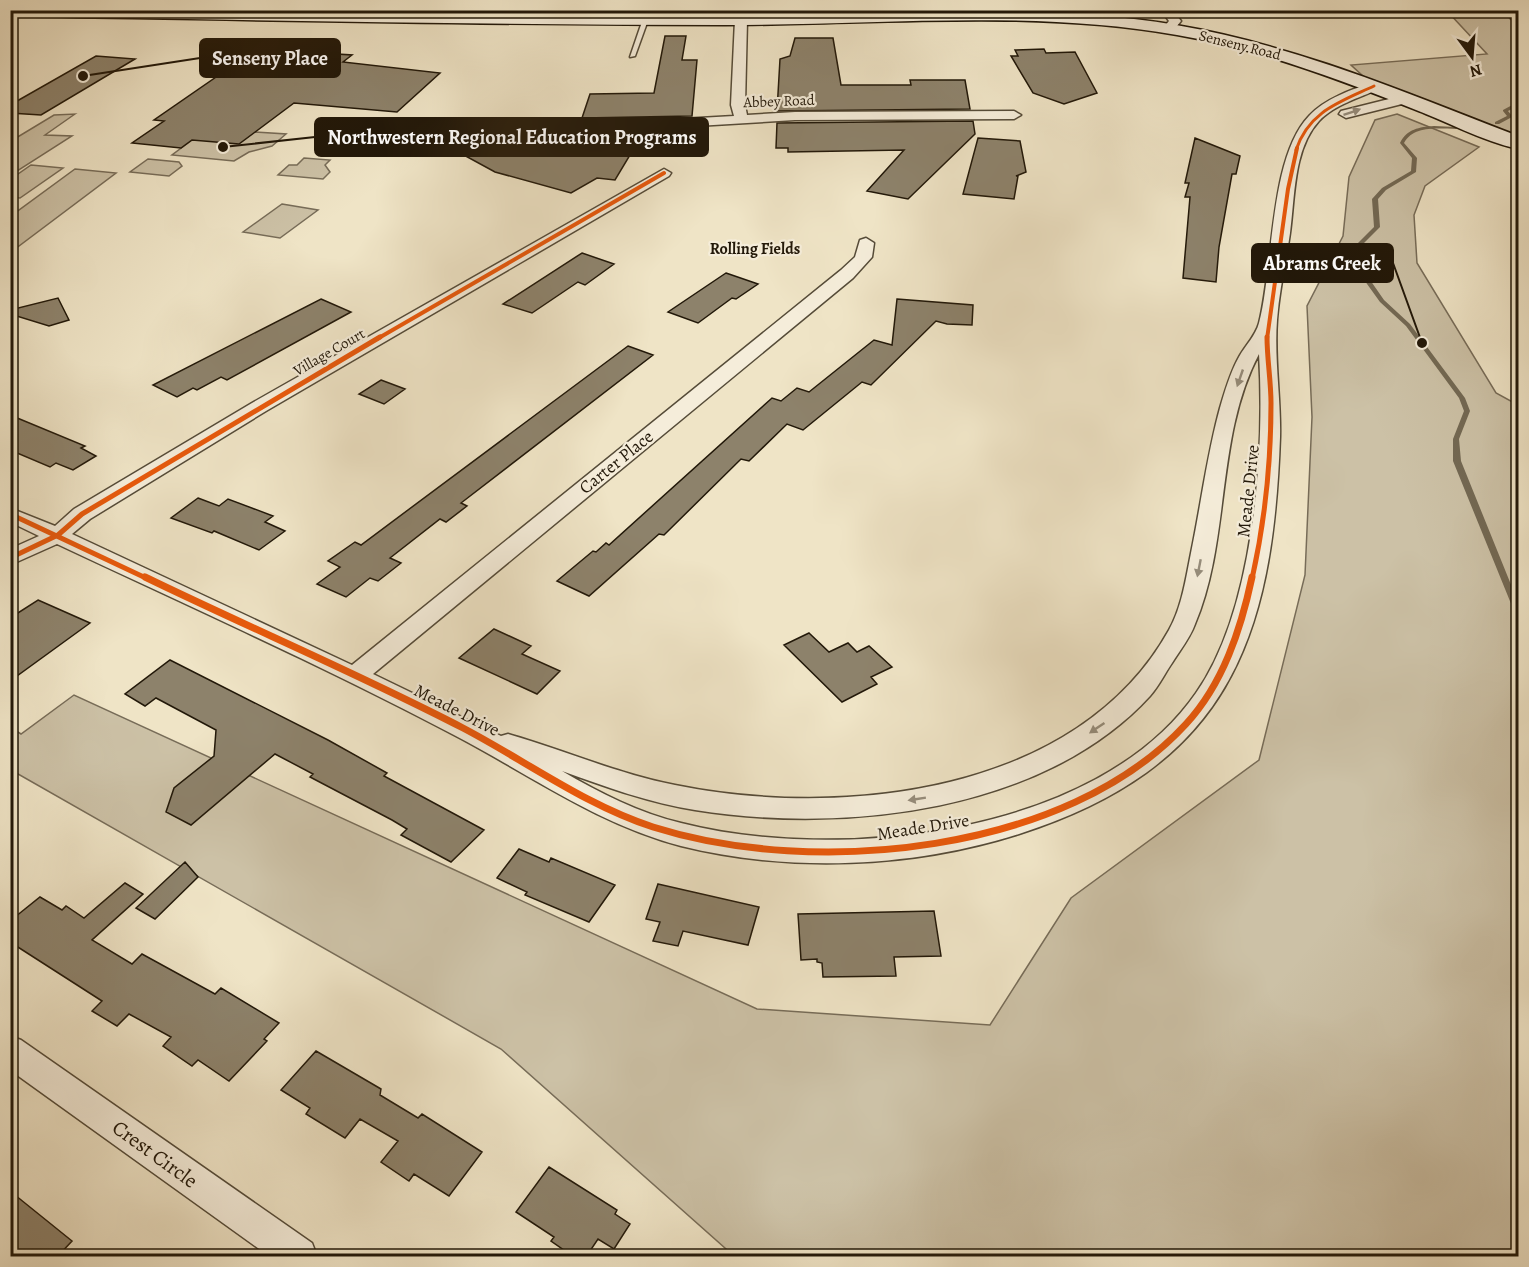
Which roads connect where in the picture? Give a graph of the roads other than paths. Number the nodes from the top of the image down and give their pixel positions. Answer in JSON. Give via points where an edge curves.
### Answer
{"nodes":[{"id":1,"x":1166,"y":10,"type":"edge"},
{"id":2,"x":10,"y":11,"type":"edge"},
{"id":3,"x":271,"y":13,"type":"edge"},
{"id":4,"x":339,"y":13,"type":"edge"},
{"id":5,"x":385,"y":14,"type":"edge"},
{"id":6,"x":427,"y":14,"type":"edge"},
{"id":7,"x":470,"y":14,"type":"edge"},
{"id":8,"x":656,"y":17,"type":"edge"},
{"id":9,"x":741,"y":20,"type":"junction"},
{"id":10,"x":1168,"y":29,"type":"junction"},
{"id":11,"x":632,"y":56,"type":"dead end"},
{"id":12,"x":1374,"y":87,"type":"junction"},
{"id":13,"x":1405,"y":99,"type":"junction"},
{"id":14,"x":1014,"y":115,"type":"dead end"},
{"id":15,"x":741,"y":119,"type":"junction"},
{"id":16,"x":544,"y":125,"type":"dead end"},
{"id":17,"x":1304,"y":136,"type":"junction"},
{"id":18,"x":1518,"y":143,"type":"edge"},
{"id":19,"x":664,"y":173,"type":"dead end"},
{"id":20,"x":866,"y":243,"type":"dead end"},
{"id":21,"x":1267,"y":326,"type":"junction"},
{"id":22,"x":10,"y":514,"type":"edge"},
{"id":23,"x":58,"y":535,"type":"junction"},
{"id":24,"x":10,"y":558,"type":"edge"},
{"id":25,"x":356,"y":675,"type":"junction"},
{"id":26,"x":482,"y":738,"type":"junction"},
{"id":27,"x":10,"y":1051,"type":"edge"},
{"id":28,"x":299,"y":1257,"type":"edge"}],
"edges":[{"from":1,"to":10,"type":"street","via":[[1175,21]]},
{"from":2,"to":3,"type":"main road","name":"Senseny Road"},
{"from":3,"to":4,"type":"main road","name":"Senseny Road"},
{"from":4,"to":5,"type":"main road","name":"Senseny Road"},
{"from":5,"to":6,"type":"main road","name":"Senseny Road"},
{"from":6,"to":7,"type":"main road","name":"Senseny Road"},
{"from":7,"to":8,"type":"main road","name":"Senseny Road"},
{"from":8,"to":9,"type":"main road","name":"Senseny Road"},
{"from":8,"to":11,"type":"lane"},
{"from":9,"to":10,"type":"main road","name":"Senseny Road","via":[[1023,15]]},
{"from":9,"to":15,"type":"street"},
{"from":10,"to":12,"type":"main road","name":"Senseny Road","via":[[1275,53]]},
{"from":12,"to":13,"type":"main road","name":"Senseny Road"},
{"from":12,"to":17,"type":"street","name":"Meade Drive","via":[[1327,108],[1308,125]]},
{"from":17,"to":13,"type":"street","one_way":true,"via":[[1338,117]]},
{"from":13,"to":18,"type":"main road","name":"Senseny Road"},
{"from":14,"to":15,"type":"street","name":"Abbey Road"},
{"from":15,"to":16,"type":"street","name":"Abbey Road"},
{"from":17,"to":21,"type":"street","name":"Meade Drive","via":[[1291,175]]},
{"from":19,"to":23,"type":"street","name":"Village Court","via":[[260,407],[82,514]]},
{"from":20,"to":25,"type":"street","name":"Carter Place","via":[[863,259],[847,274]]},
{"from":21,"to":26,"type":"street","name":"Meade Drive","one_way":true,"via":[[1246,361],[1232,399],[1195,593],[1180,632],[1157,671],[1136,695],[1065,749],[979,785],[925,798],[817,809],[694,800]]},
{"from":21,"to":26,"type":"street","name":"Meade Drive","via":[[1271,409],[1267,470],[1261,531],[1240,624],[1223,671],[1204,703],[1177,734],[1108,784],[1028,820],[970,836],[862,852],[800,852],[716,842],[625,818],[554,782]]},
{"from":22,"to":23,"type":"street","name":"Meade Drive"},
{"from":23,"to":24,"type":"street","name":"Village Court"},
{"from":23,"to":25,"type":"street","name":"Meade Drive"},
{"from":25,"to":26,"type":"street","name":"Meade Drive"},
{"from":27,"to":28,"type":"street","name":"Crest Circle"}]}
